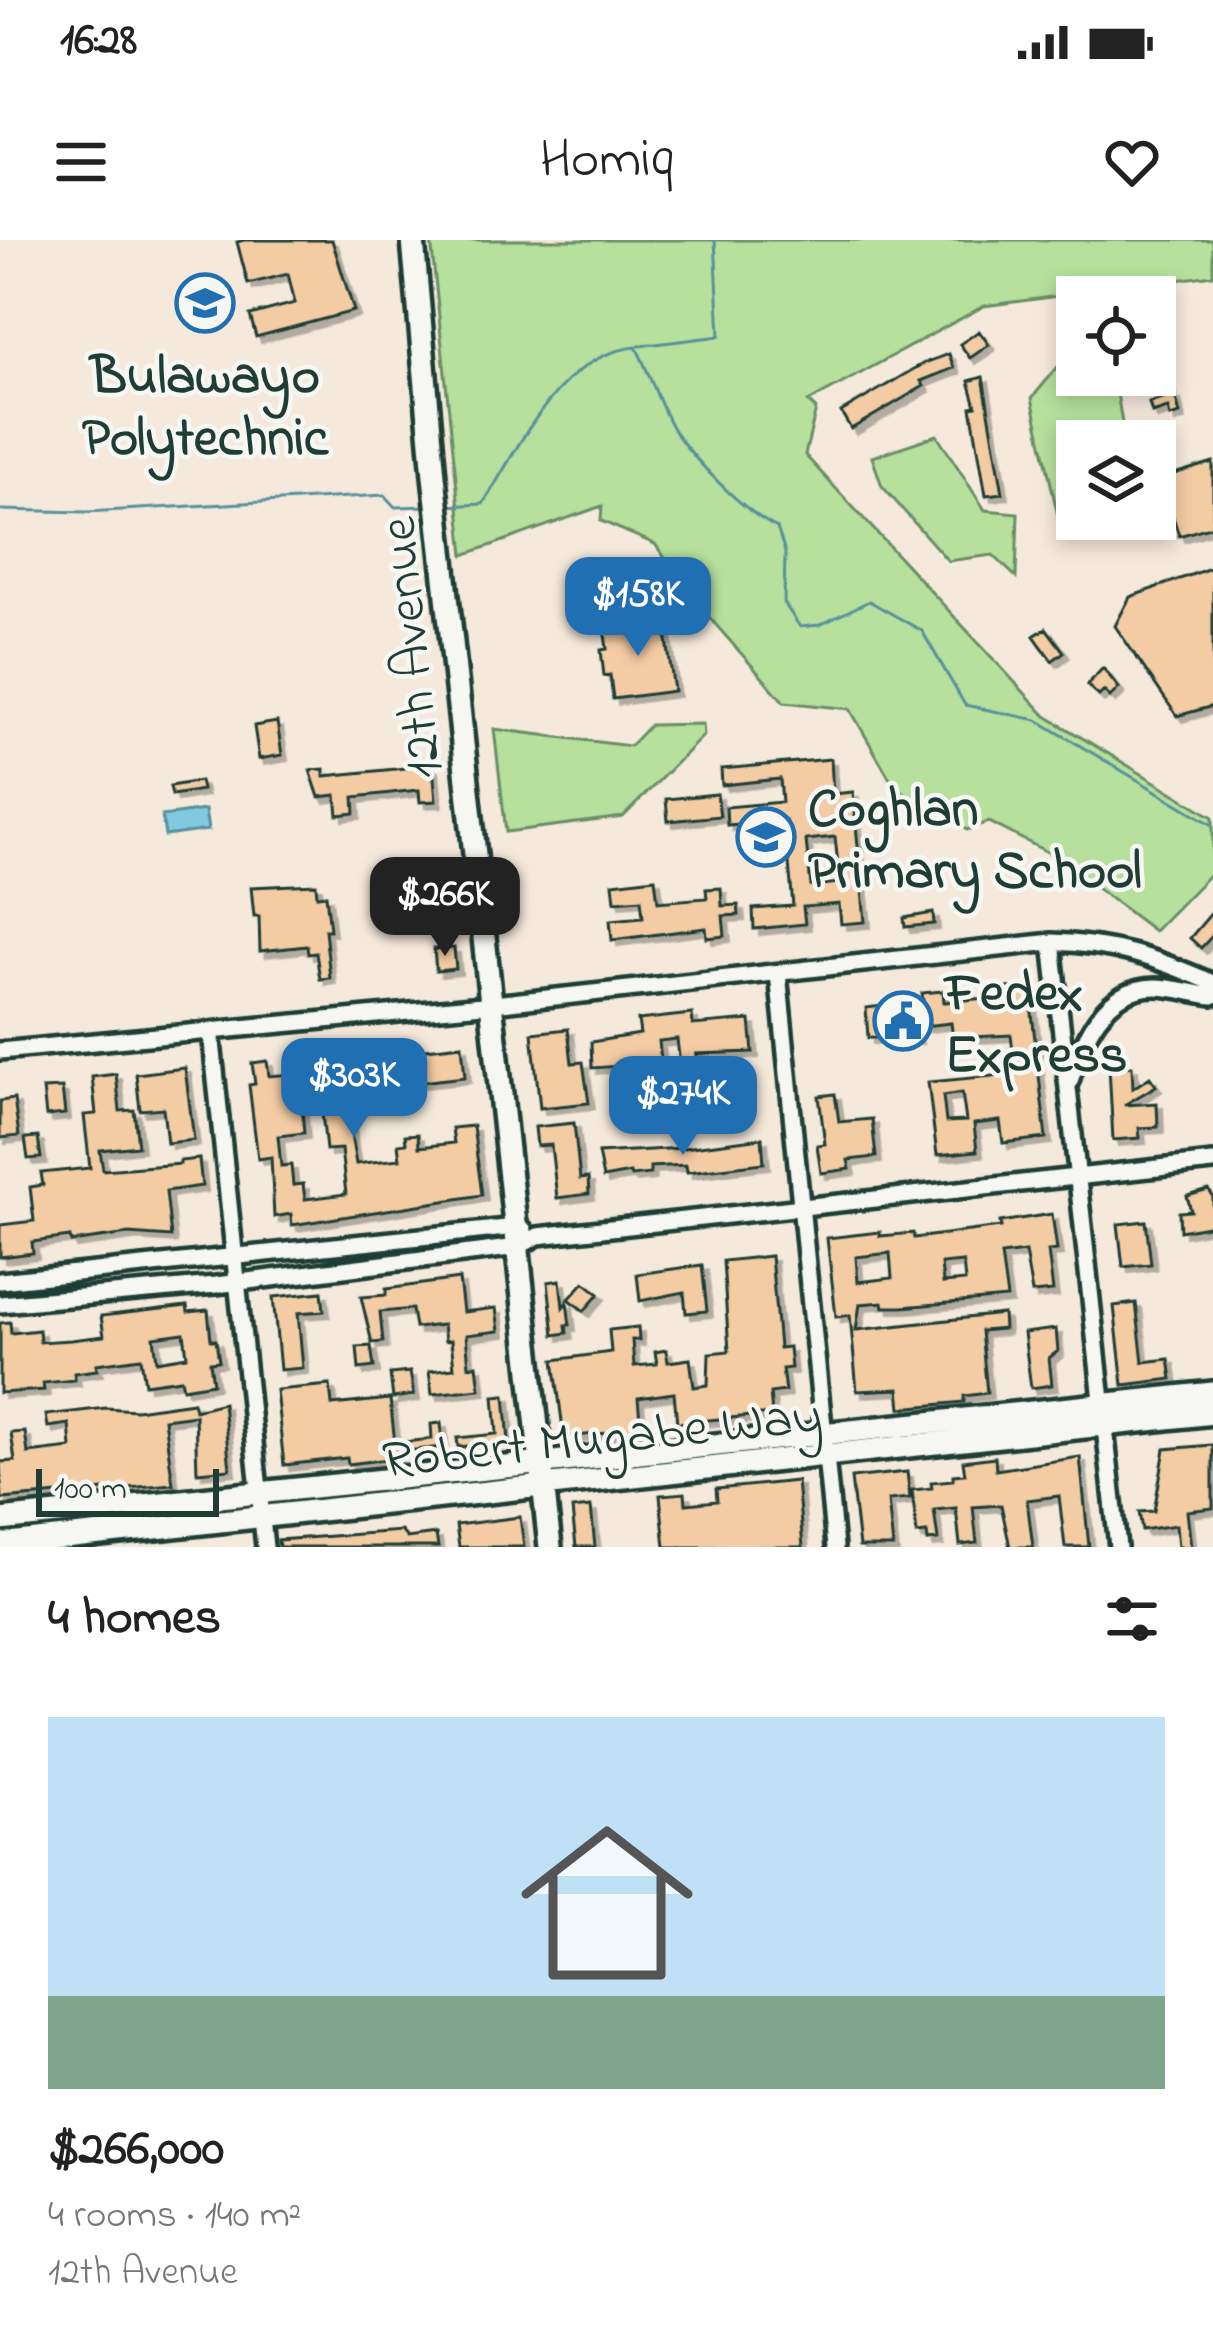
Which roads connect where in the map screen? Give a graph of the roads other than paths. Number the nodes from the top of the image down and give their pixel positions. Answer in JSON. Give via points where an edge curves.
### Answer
{"nodes":[{"id":1,"x":413,"y":240,"type":"edge"},
{"id":2,"x":1052,"y":942,"type":"junction"},
{"id":3,"x":778,"y":973,"type":"junction"},
{"id":4,"x":1213,"y":983,"type":"edge"},
{"id":5,"x":1213,"y":996,"type":"edge"},
{"id":6,"x":494,"y":1004,"type":"junction"},
{"id":7,"x":211,"y":1032,"type":"junction"},
{"id":8,"x":0,"y":1051,"type":"edge"},
{"id":9,"x":1068,"y":1089,"type":"junction"},
{"id":10,"x":1213,"y":1162,"type":"edge"},
{"id":11,"x":1078,"y":1179,"type":"junction"},
{"id":12,"x":800,"y":1210,"type":"junction"},
{"id":13,"x":524,"y":1237,"type":"junction"},
{"id":14,"x":234,"y":1257,"type":"junction"},
{"id":15,"x":0,"y":1281,"type":"edge"},
{"id":16,"x":237,"y":1282,"type":"junction"},
{"id":17,"x":0,"y":1304,"type":"edge"},
{"id":18,"x":1213,"y":1393,"type":"edge"},
{"id":19,"x":1213,"y":1413,"type":"edge"},
{"id":20,"x":1104,"y":1415,"type":"junction"},
{"id":21,"x":824,"y":1444,"type":"junction"},
{"id":22,"x":541,"y":1464,"type":"junction"},
{"id":23,"x":543,"y":1488,"type":"junction"},
{"id":24,"x":260,"y":1493,"type":"junction"},
{"id":25,"x":262,"y":1517,"type":"junction"},
{"id":26,"x":0,"y":1520,"type":"edge"},
{"id":27,"x":0,"y":1545,"type":"edge"},
{"id":28,"x":265,"y":1547,"type":"edge"},
{"id":29,"x":550,"y":1547,"type":"edge"},
{"id":30,"x":835,"y":1547,"type":"edge"},
{"id":31,"x":1118,"y":1547,"type":"edge"}],
"edges":[{"from":1,"to":6,"type":"main road","name":"12th Avenue"},
{"from":2,"to":3,"type":"street"},
{"from":2,"to":4,"type":"street","via":[[1141,953]]},
{"from":2,"to":9,"type":"street"},
{"from":3,"to":6,"type":"street"},
{"from":3,"to":12,"type":"street"},
{"from":5,"to":9,"type":"street","via":[[1161,987],[1126,994],[1083,1039]]},
{"from":6,"to":7,"type":"street"},
{"from":6,"to":13,"type":"main road","name":"12th Avenue"},
{"from":7,"to":8,"type":"street"},
{"from":7,"to":14,"type":"street"},
{"from":9,"to":11,"type":"street"},
{"from":10,"to":11,"type":"street"},
{"from":11,"to":12,"type":"street"},
{"from":11,"to":20,"type":"street"},
{"from":12,"to":13,"type":"street"},
{"from":12,"to":21,"type":"street"},
{"from":13,"to":14,"type":"street"},
{"from":13,"to":16,"type":"street"},
{"from":13,"to":22,"type":"main road","name":"12th Avenue"},
{"from":14,"to":15,"type":"street"},
{"from":14,"to":16,"type":"street"},
{"from":16,"to":17,"type":"street"},
{"from":16,"to":24,"type":"street"},
{"from":18,"to":20,"type":"main road","name":"Robert Mugabe Way"},
{"from":19,"to":20,"type":"main road","name":"Robert Mugabe Way"},
{"from":20,"to":21,"type":"main road","name":"Robert Mugabe Way"},
{"from":20,"to":31,"type":"street"},
{"from":21,"to":22,"type":"main road","name":"Robert Mugabe Way"},
{"from":21,"to":23,"type":"main road","name":"Robert Mugabe Way"},
{"from":21,"to":30,"type":"street"},
{"from":22,"to":23,"type":"main road","name":"12th Avenue"},
{"from":22,"to":24,"type":"main road","name":"Robert Mugabe Way"},
{"from":23,"to":25,"type":"main road","name":"Robert Mugabe Way"},
{"from":23,"to":29,"type":"main road","name":"12th Avenue"},
{"from":24,"to":25,"type":"street"},
{"from":24,"to":26,"type":"main road","name":"Robert Mugabe Way"},
{"from":25,"to":27,"type":"main road","name":"Robert Mugabe Way"},
{"from":25,"to":28,"type":"street"}]}
